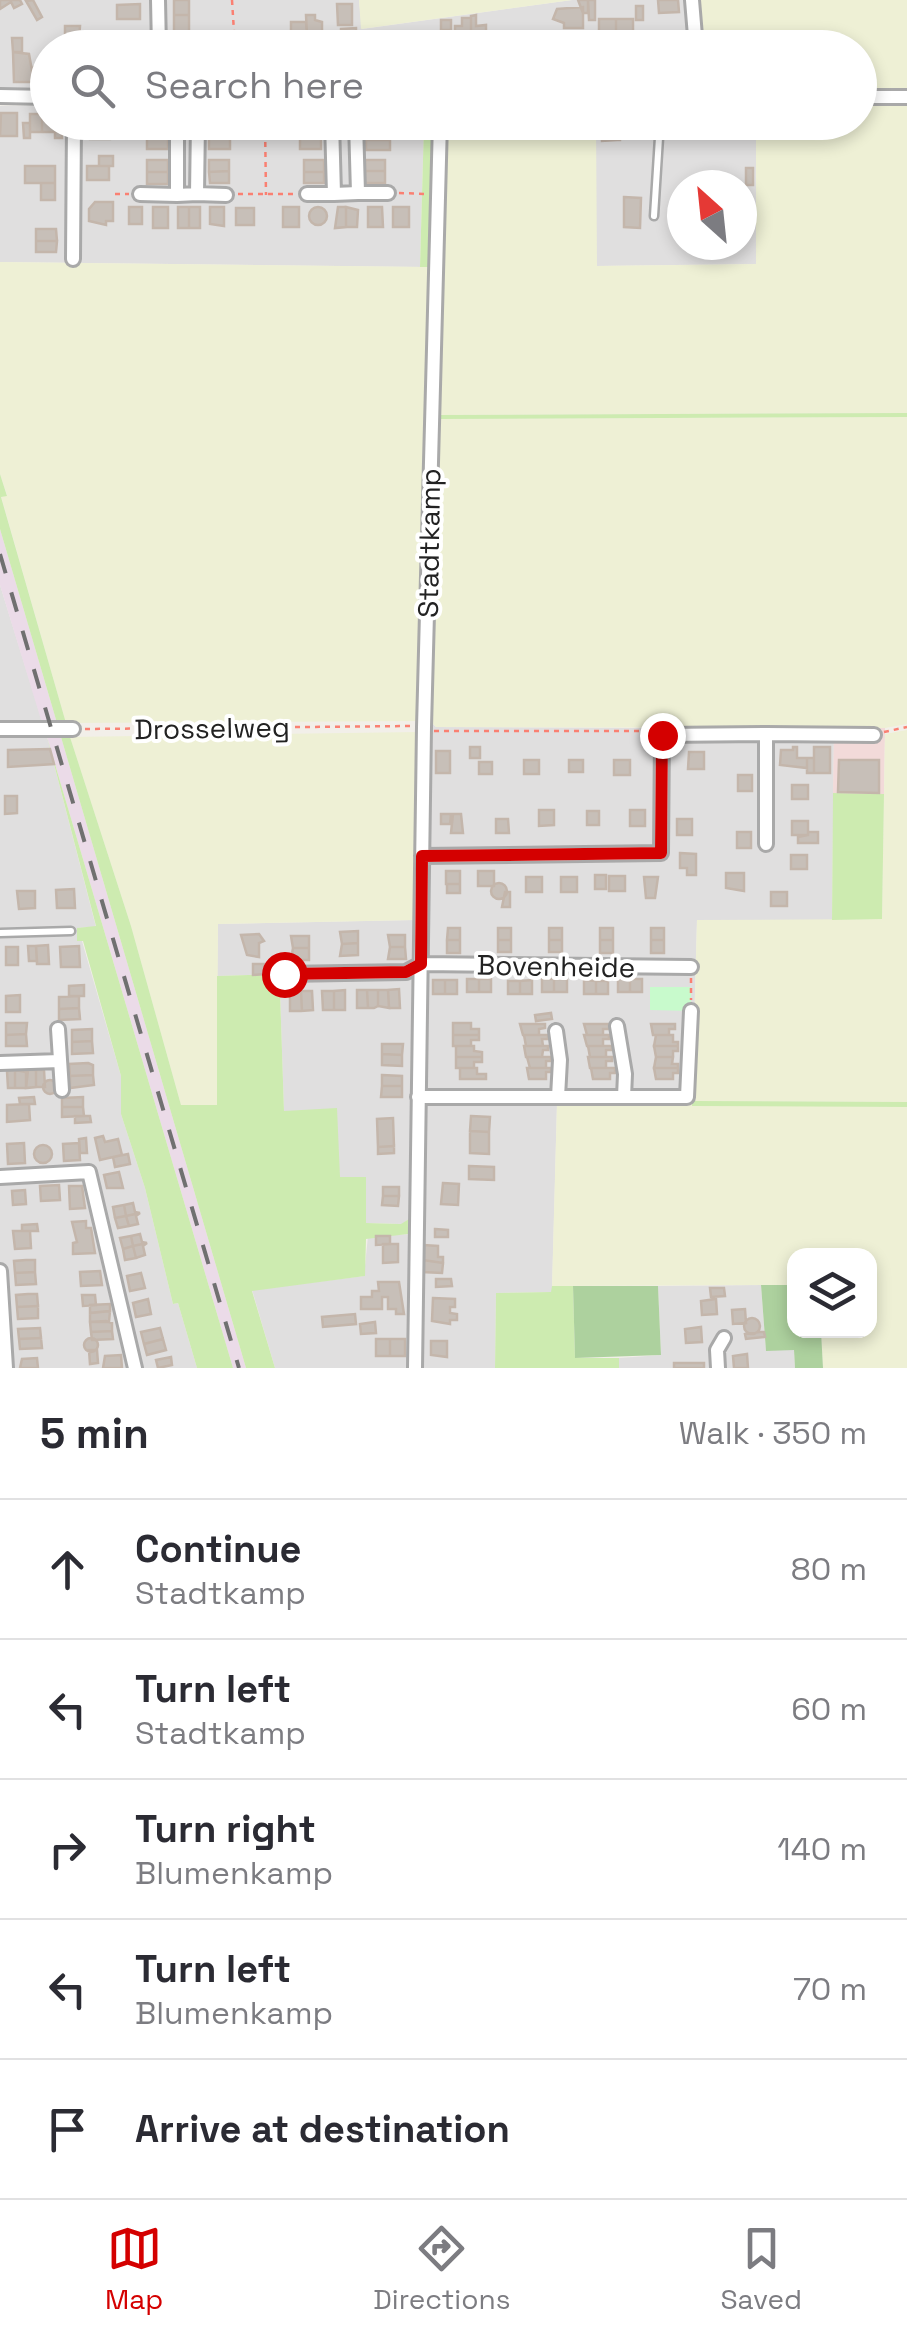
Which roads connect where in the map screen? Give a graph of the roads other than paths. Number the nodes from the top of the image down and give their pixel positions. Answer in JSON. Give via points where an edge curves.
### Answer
{"nodes":[{"id":1,"x":158,"y":0,"type":"edge"},
{"id":2,"x":692,"y":0,"type":"edge"},
{"id":3,"x":159,"y":30,"type":"edge"},
{"id":4,"x":694,"y":30,"type":"edge"},
{"id":5,"x":0,"y":96,"type":"edge"},
{"id":6,"x":30,"y":97,"type":"edge"},
{"id":7,"x":877,"y":97,"type":"edge"},
{"id":8,"x":907,"y":97,"type":"edge"},
{"id":9,"x":74,"y":140,"type":"edge"},
{"id":10,"x":177,"y":140,"type":"edge"},
{"id":11,"x":198,"y":140,"type":"edge"},
{"id":12,"x":332,"y":140,"type":"edge"},
{"id":13,"x":357,"y":140,"type":"edge"},
{"id":14,"x":440,"y":140,"type":"edge"},
{"id":15,"x":659,"y":140,"type":"edge"},
{"id":16,"x":358,"y":193,"type":"junction"},
{"id":17,"x":140,"y":194,"type":"dead end"},
{"id":18,"x":197,"y":194,"type":"junction"},
{"id":19,"x":306,"y":194,"type":"road end"},
{"id":20,"x":334,"y":194,"type":"junction"},
{"id":21,"x":388,"y":194,"type":"road end"},
{"id":22,"x":178,"y":195,"type":"junction"},
{"id":23,"x":226,"y":195,"type":"road end"},
{"id":24,"x":654,"y":216,"type":"dead end"},
{"id":25,"x":73,"y":259,"type":"dead end"},
{"id":26,"x":0,"y":729,"type":"edge"},
{"id":27,"x":73,"y":730,"type":"road end"},
{"id":28,"x":766,"y":734,"type":"junction"},
{"id":29,"x":874,"y":735,"type":"road end"},
{"id":30,"x":766,"y":844,"type":"dead end"},
{"id":31,"x":422,"y":856,"type":"junction"},
{"id":32,"x":72,"y":931,"type":"dead end"},
{"id":33,"x":0,"y":933,"type":"edge"},
{"id":34,"x":421,"y":964,"type":"junction"},
{"id":35,"x":691,"y":967,"type":"road end"},
{"id":36,"x":284,"y":974,"type":"dead end"},
{"id":37,"x":691,"y":1011,"type":"road end"},
{"id":38,"x":617,"y":1026,"type":"dead end"},
{"id":39,"x":58,"y":1030,"type":"dead end"},
{"id":40,"x":556,"y":1031,"type":"dead end"},
{"id":41,"x":60,"y":1061,"type":"junction"},
{"id":42,"x":0,"y":1062,"type":"edge"},
{"id":43,"x":62,"y":1090,"type":"dead end"},
{"id":44,"x":418,"y":1097,"type":"junction"},
{"id":45,"x":558,"y":1097,"type":"junction"},
{"id":46,"x":624,"y":1097,"type":"junction"},
{"id":47,"x":0,"y":1177,"type":"edge"},
{"id":48,"x":0,"y":1271,"type":"edge"},
{"id":49,"x":724,"y":1338,"type":"dead end"},
{"id":50,"x":6,"y":1368,"type":"edge"},
{"id":51,"x":136,"y":1368,"type":"edge"},
{"id":52,"x":415,"y":1368,"type":"edge"},
{"id":53,"x":718,"y":1368,"type":"edge"}],
"edges":[{"from":1,"to":3,"type":"street"},
{"from":2,"to":4,"type":"street"},
{"from":5,"to":6,"type":"street"},
{"from":7,"to":8,"type":"street"},
{"from":9,"to":25,"type":"street"},
{"from":10,"to":22,"type":"street"},
{"from":11,"to":18,"type":"street"},
{"from":12,"to":20,"type":"street"},
{"from":13,"to":16,"type":"street"},
{"from":14,"to":31,"type":"street","name":"Stadtkamp"},
{"from":15,"to":24,"type":"lane"},
{"from":16,"to":20,"type":"street"},
{"from":16,"to":21,"type":"street"},
{"from":17,"to":22,"type":"street"},
{"from":18,"to":22,"type":"street"},
{"from":18,"to":23,"type":"street"},
{"from":19,"to":20,"type":"street"},
{"from":26,"to":27,"type":"street"},
{"from":28,"to":29,"type":"street"},
{"from":28,"to":30,"type":"street"},
{"from":28,"to":31,"type":"street","via":[[662,735],[661,853]]},
{"from":31,"to":34,"type":"street","name":"Stadtkamp"},
{"from":32,"to":33,"type":"lane"},
{"from":34,"to":35,"type":"street","name":"Bovenheide"},
{"from":34,"to":36,"type":"street","via":[[406,972]]},
{"from":34,"to":44,"type":"street","name":"Stadtkamp"},
{"from":37,"to":46,"type":"street","via":[[687,1097]]},
{"from":38,"to":46,"type":"street"},
{"from":39,"to":41,"type":"street"},
{"from":40,"to":45,"type":"street"},
{"from":41,"to":42,"type":"street"},
{"from":41,"to":43,"type":"street"},
{"from":44,"to":45,"type":"street"},
{"from":44,"to":52,"type":"street","name":"Stadtkamp"},
{"from":45,"to":46,"type":"street"},
{"from":47,"to":51,"type":"street","via":[[89,1172]]},
{"from":48,"to":50,"type":"street"},
{"from":49,"to":53,"type":"street","via":[[716,1350]]}]}
